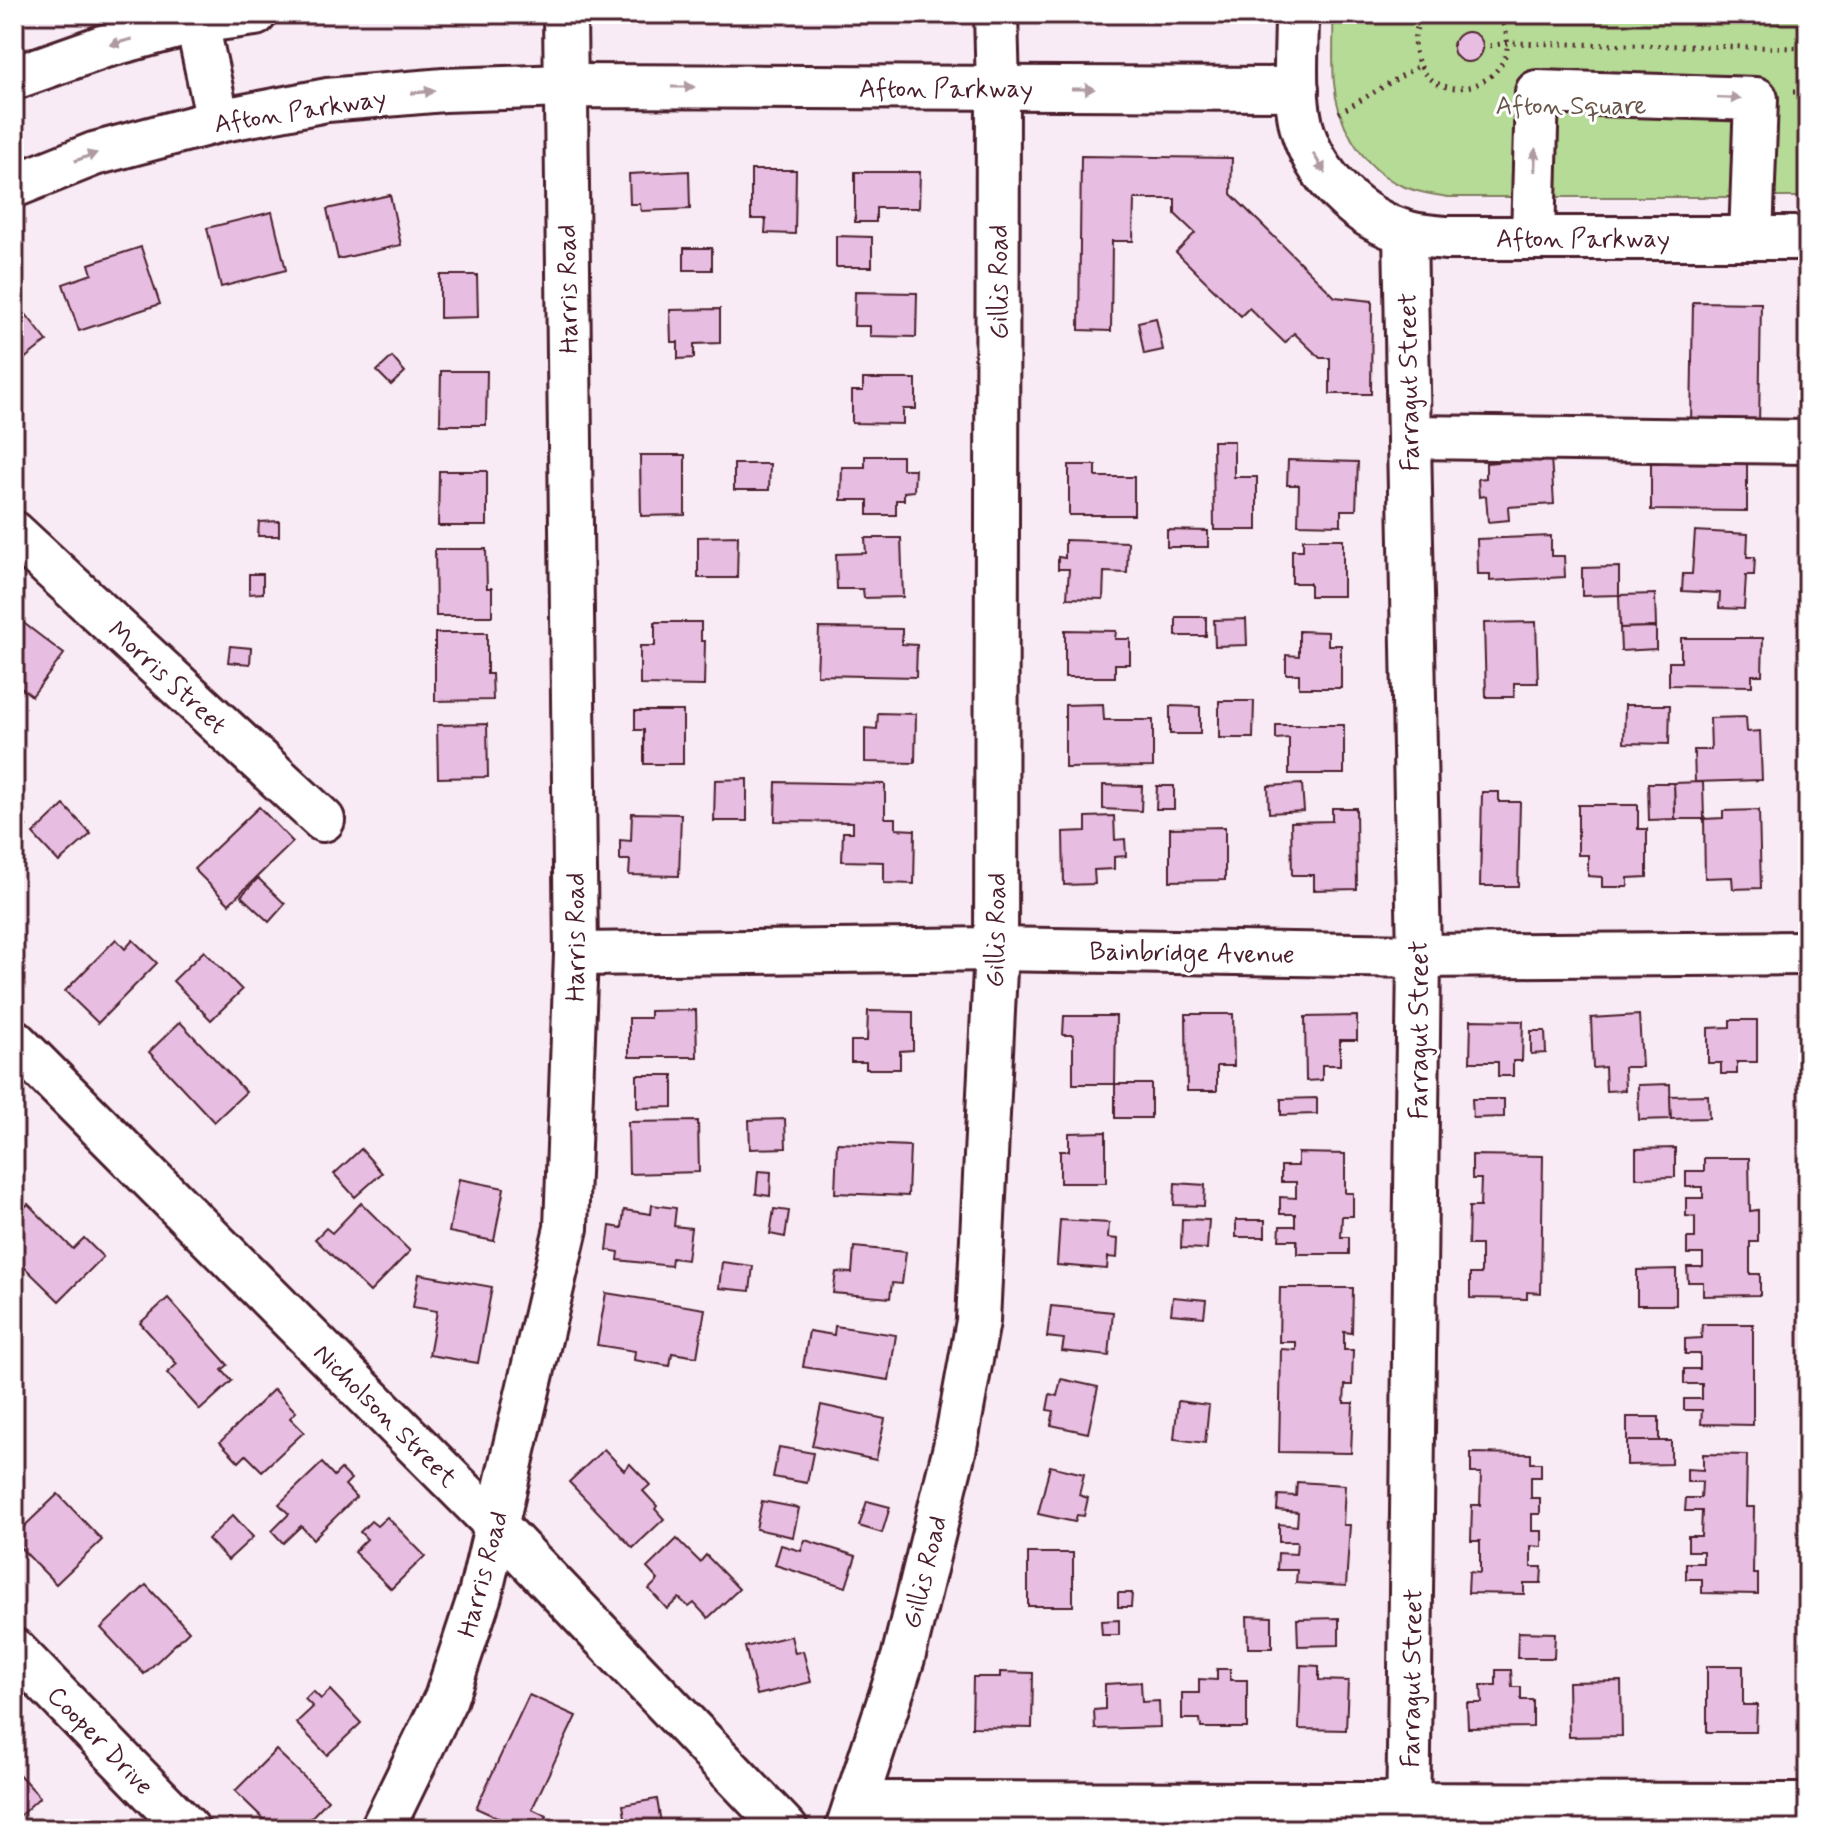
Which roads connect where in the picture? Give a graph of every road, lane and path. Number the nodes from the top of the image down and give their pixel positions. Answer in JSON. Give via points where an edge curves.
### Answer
{"nodes":[{"id":1,"x":255,"y":14,"type":"edge"},
{"id":2,"x":565,"y":14,"type":"edge"},
{"id":3,"x":996,"y":14,"type":"edge"},
{"id":4,"x":1297,"y":14,"type":"edge"},
{"id":5,"x":1395,"y":14,"type":"edge"},
{"id":6,"x":1425,"y":14,"type":"edge"},
{"id":7,"x":1497,"y":14,"type":"edge"},
{"id":8,"x":196,"y":18,"type":"edge"},
{"id":9,"x":1419,"y":24,"type":"junction"},
{"id":10,"x":1507,"y":43,"type":"junction"},
{"id":11,"x":1482,"y":47,"type":"dead end"},
{"id":12,"x":1808,"y":48,"type":"edge"},
{"id":13,"x":14,"y":78,"type":"edge"},
{"id":14,"x":565,"y":86,"type":"junction"},
{"id":15,"x":998,"y":89,"type":"junction"},
{"id":16,"x":1297,"y":89,"type":"junction"},
{"id":17,"x":218,"y":121,"type":"junction"},
{"id":18,"x":14,"y":186,"type":"edge"},
{"id":19,"x":1405,"y":232,"type":"junction"},
{"id":20,"x":1533,"y":238,"type":"junction"},
{"id":21,"x":1751,"y":238,"type":"junction"},
{"id":22,"x":1808,"y":238,"type":"edge"},
{"id":23,"x":1409,"y":437,"type":"junction"},
{"id":24,"x":1808,"y":442,"type":"edge"},
{"id":25,"x":14,"y":533,"type":"edge"},
{"id":26,"x":323,"y":820,"type":"dead end"},
{"id":27,"x":996,"y":949,"type":"junction"},
{"id":28,"x":1808,"y":953,"type":"edge"},
{"id":29,"x":576,"y":954,"type":"junction"},
{"id":30,"x":1419,"y":956,"type":"junction"},
{"id":31,"x":14,"y":1041,"type":"edge"},
{"id":32,"x":496,"y":1525,"type":"junction"},
{"id":33,"x":14,"y":1650,"type":"edge"},
{"id":34,"x":1808,"y":1805,"type":"edge"},
{"id":35,"x":852,"y":1816,"type":"edge"},
{"id":36,"x":1409,"y":1816,"type":"edge"},
{"id":37,"x":188,"y":1829,"type":"edge"},
{"id":38,"x":382,"y":1829,"type":"edge"},
{"id":39,"x":786,"y":1829,"type":"edge"}],
"edges":[{"from":1,"to":8,"type":"street"},
{"from":2,"to":14,"type":"street","name":"Harris Road"},
{"from":3,"to":15,"type":"street","name":"Gillis Road"},
{"from":4,"to":16,"type":"street"},
{"from":5,"to":9,"type":"path"},
{"from":6,"to":9,"type":"path"},
{"from":7,"to":10,"type":"path"},
{"from":8,"to":13,"type":"street","one_way":true},
{"from":8,"to":17,"type":"street"},
{"from":9,"to":10,"type":"path","via":[[1419,63],[1427,75],[1452,88],[1467,88],[1493,76]]},
{"from":10,"to":11,"type":"path"},
{"from":10,"to":12,"type":"path"},
{"from":14,"to":15,"type":"street","name":"Afton Parkway","one_way":true},
{"from":17,"to":14,"type":"street","name":"Afton Parkway","one_way":true,"via":[[327,100]]},
{"from":14,"to":29,"type":"street","name":"Harris Road"},
{"from":15,"to":16,"type":"street","name":"Afton Parkway","one_way":true},
{"from":15,"to":27,"type":"street","name":"Gillis Road"},
{"from":16,"to":19,"type":"street","name":"Afton Parkway","one_way":true,"via":[[1301,125],[1317,162],[1341,194],[1372,218]]},
{"from":18,"to":17,"type":"street","name":"Afton Parkway","one_way":true,"via":[[94,154]]},
{"from":19,"to":20,"type":"street","name":"Afton Parkway","via":[[1446,238]]},
{"from":19,"to":23,"type":"street","name":"Farragut Street"},
{"from":20,"to":21,"type":"street","name":"Afton Parkway"},
{"from":20,"to":21,"type":"street","one_way":true,"via":[[1537,92],[1756,99]]},
{"from":21,"to":22,"type":"street","name":"Afton Parkway"},
{"from":23,"to":24,"type":"street"},
{"from":23,"to":30,"type":"street","name":"Farragut Street"},
{"from":25,"to":26,"type":"street","name":"Morris Street"},
{"from":27,"to":29,"type":"street","name":"Bainbridge Avenue"},
{"from":27,"to":30,"type":"street","name":"Bainbridge Avenue"},
{"from":27,"to":35,"type":"street","name":"Gillis Road","via":[[978,1321],[955,1447],[903,1658]]},
{"from":28,"to":30,"type":"street","name":"Bainbridge Avenue"},
{"from":29,"to":32,"type":"street","name":"Harris Road","via":[[566,1228]]},
{"from":30,"to":36,"type":"street","name":"Farragut Street"},
{"from":31,"to":32,"type":"street","name":"Nicholson Street"},
{"from":32,"to":38,"type":"street","name":"Harris Road","via":[[480,1595],[446,1698]]},
{"from":32,"to":39,"type":"street","name":"Nicholson Street"},
{"from":33,"to":37,"type":"street","name":"Cooper Drive"},
{"from":34,"to":36,"type":"street"},
{"from":35,"to":36,"type":"street"}]}
